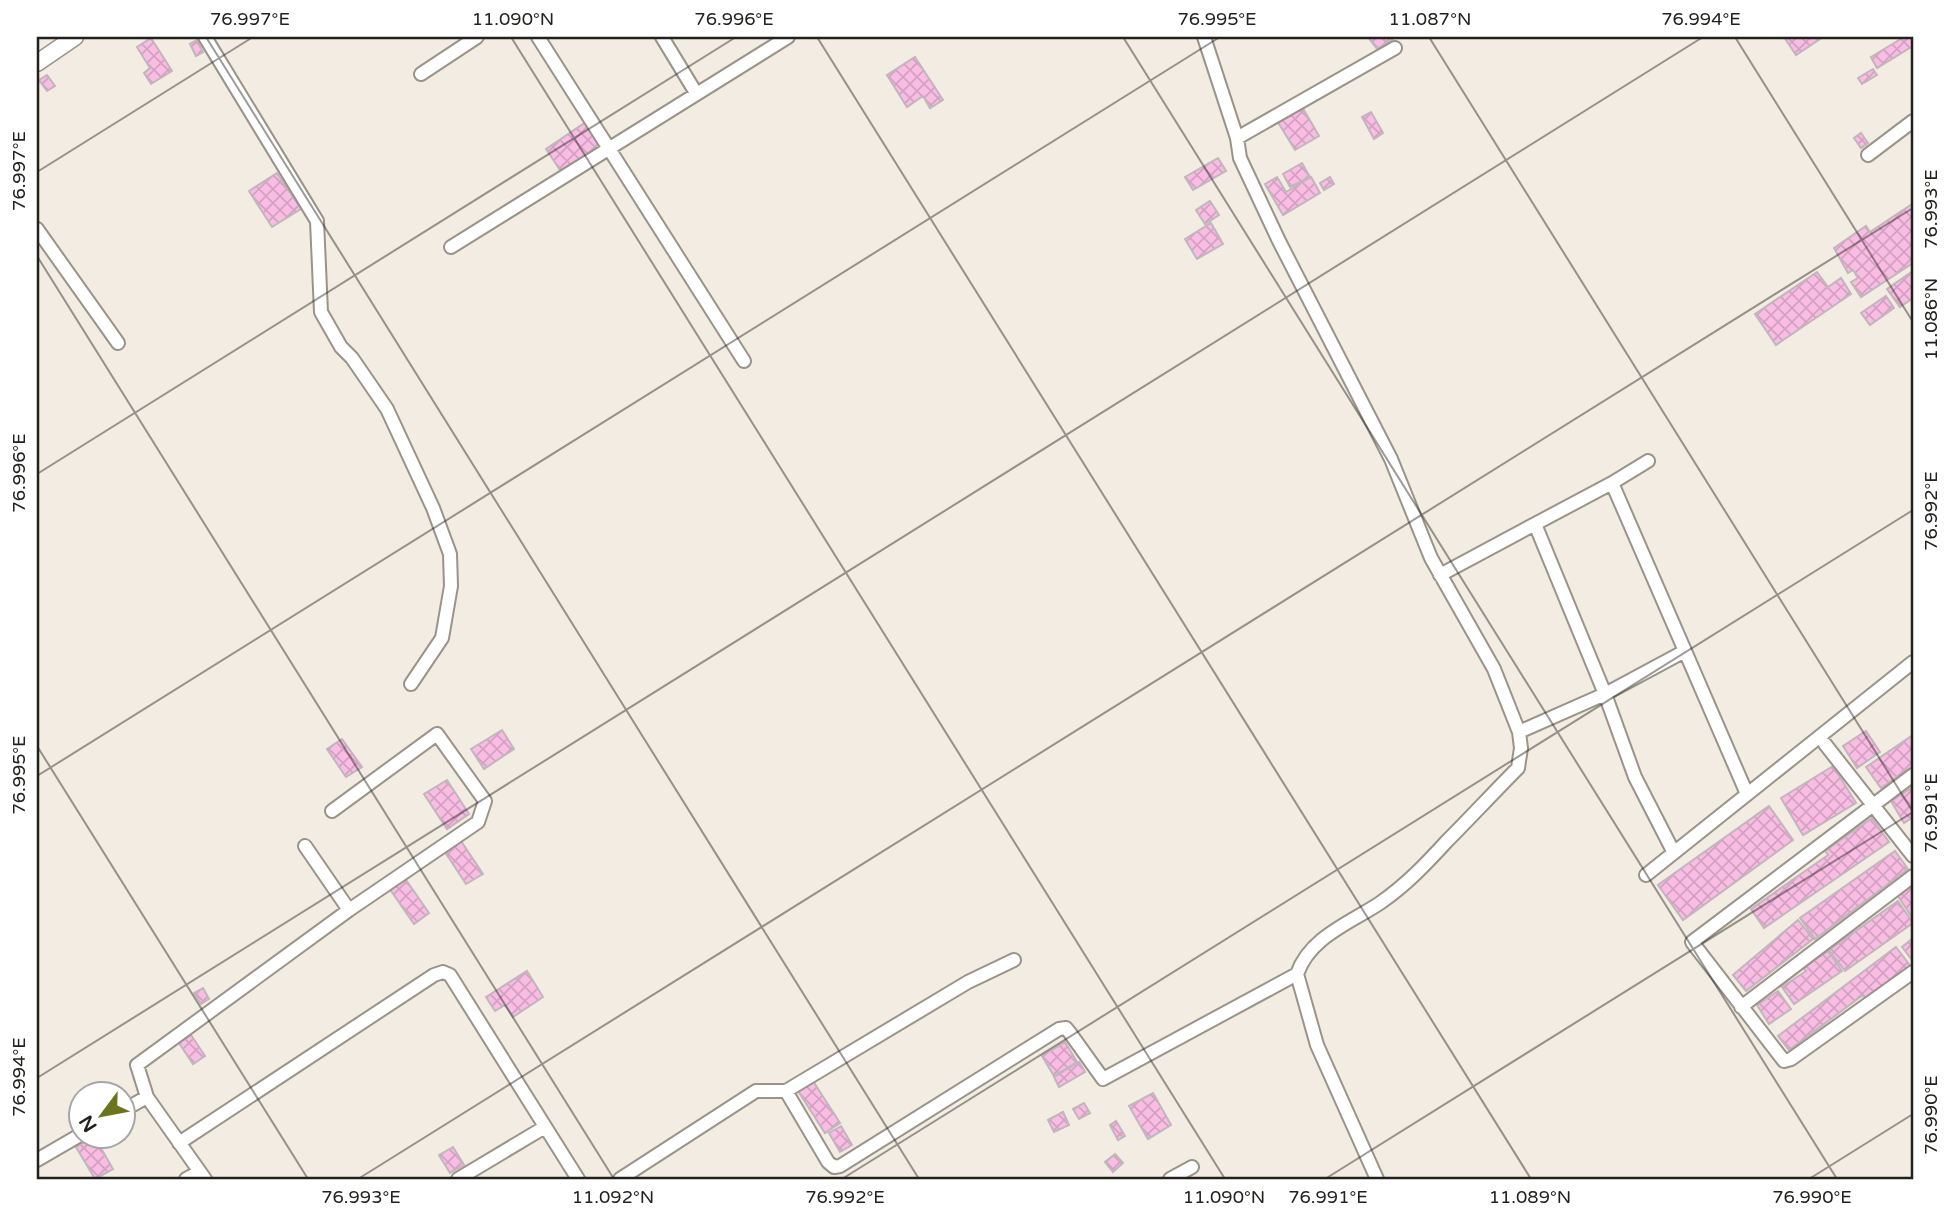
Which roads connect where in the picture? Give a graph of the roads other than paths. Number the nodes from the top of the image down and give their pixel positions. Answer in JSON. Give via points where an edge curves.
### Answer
{"nodes":[{"id":1,"x":75,"y":37,"type":"edge"},
{"id":2,"x":205,"y":37,"type":"edge"},
{"id":3,"x":477,"y":37,"type":"edge"},
{"id":4,"x":538,"y":37,"type":"edge"},
{"id":5,"x":662,"y":37,"type":"edge"},
{"id":6,"x":788,"y":37,"type":"edge"},
{"id":7,"x":1203,"y":37,"type":"edge"},
{"id":8,"x":1395,"y":48,"type":"dead end"},
{"id":9,"x":37,"y":63,"type":"edge"},
{"id":10,"x":421,"y":74,"type":"dead end"},
{"id":11,"x":696,"y":93,"type":"junction"},
{"id":12,"x":1913,"y":121,"type":"edge"},
{"id":13,"x":1237,"y":138,"type":"junction"},
{"id":14,"x":607,"y":148,"type":"junction"},
{"id":15,"x":1868,"y":155,"type":"dead end"},
{"id":16,"x":37,"y":229,"type":"edge"},
{"id":17,"x":452,"y":247,"type":"dead end"},
{"id":18,"x":118,"y":343,"type":"dead end"},
{"id":19,"x":744,"y":360,"type":"dead end"},
{"id":20,"x":1648,"y":461,"type":"dead end"},
{"id":21,"x":1612,"y":483,"type":"junction"},
{"id":22,"x":1535,"y":524,"type":"junction"},
{"id":23,"x":1440,"y":575,"type":"junction"},
{"id":24,"x":1685,"y":651,"type":"junction"},
{"id":25,"x":1913,"y":662,"type":"edge"},
{"id":26,"x":411,"y":684,"type":"dead end"},
{"id":27,"x":1605,"y":694,"type":"junction"},
{"id":28,"x":1519,"y":732,"type":"junction"},
{"id":29,"x":1825,"y":744,"type":"dead end"},
{"id":30,"x":1913,"y":775,"type":"edge"},
{"id":31,"x":1747,"y":794,"type":"junction"},
{"id":32,"x":1873,"y":804,"type":"junction"},
{"id":33,"x":332,"y":811,"type":"dead end"},
{"id":34,"x":305,"y":846,"type":"dead end"},
{"id":35,"x":1674,"y":853,"type":"junction"},
{"id":36,"x":1913,"y":856,"type":"edge"},
{"id":37,"x":1646,"y":875,"type":"dead end"},
{"id":38,"x":1913,"y":876,"type":"edge"},
{"id":39,"x":349,"y":910,"type":"junction"},
{"id":40,"x":1014,"y":960,"type":"dead end"},
{"id":41,"x":1913,"y":972,"type":"edge"},
{"id":42,"x":1297,"y":974,"type":"junction"},
{"id":43,"x":1741,"y":1007,"type":"junction"},
{"id":44,"x":786,"y":1091,"type":"junction"},
{"id":45,"x":147,"y":1097,"type":"junction"},
{"id":46,"x":136,"y":1103,"type":"edge"},
{"id":47,"x":545,"y":1127,"type":"junction"},
{"id":48,"x":66,"y":1143,"type":"edge"},
{"id":49,"x":179,"y":1143,"type":"junction"},
{"id":50,"x":37,"y":1160,"type":"edge"},
{"id":51,"x":1192,"y":1167,"type":"dead end"},
{"id":52,"x":202,"y":1176,"type":"edge"},
{"id":53,"x":186,"y":1179,"type":"edge"},
{"id":54,"x":458,"y":1179,"type":"edge"},
{"id":55,"x":578,"y":1179,"type":"edge"},
{"id":56,"x":620,"y":1179,"type":"edge"},
{"id":57,"x":1170,"y":1179,"type":"edge"},
{"id":58,"x":1377,"y":1179,"type":"edge"}],
"edges":[{"from":1,"to":9,"type":"street"},
{"from":2,"to":26,"type":"street","via":[[317,221],[321,312],[387,408],[450,554],[451,586],[442,638]]},
{"from":3,"to":10,"type":"street"},
{"from":4,"to":14,"type":"street"},
{"from":5,"to":11,"type":"street"},
{"from":6,"to":11,"type":"street"},
{"from":7,"to":13,"type":"street"},
{"from":8,"to":13,"type":"street"},
{"from":11,"to":14,"type":"street"},
{"from":12,"to":15,"type":"street"},
{"from":13,"to":23,"type":"street","via":[[1240,158],[1391,459]]},
{"from":14,"to":17,"type":"street"},
{"from":14,"to":19,"type":"street"},
{"from":16,"to":18,"type":"street"},
{"from":20,"to":21,"type":"street"},
{"from":21,"to":22,"type":"street"},
{"from":21,"to":24,"type":"street"},
{"from":22,"to":23,"type":"street"},
{"from":22,"to":27,"type":"street"},
{"from":23,"to":28,"type":"street","via":[[1494,669]]},
{"from":24,"to":27,"type":"street"},
{"from":24,"to":31,"type":"street"},
{"from":25,"to":31,"type":"street"},
{"from":27,"to":28,"type":"street"},
{"from":27,"to":35,"type":"street","via":[[1636,777]]},
{"from":28,"to":42,"type":"street","via":[[1518,768],[1411,880],[1337,927],[1307,955]]},
{"from":29,"to":32,"type":"street"},
{"from":30,"to":32,"type":"street"},
{"from":31,"to":35,"type":"street"},
{"from":32,"to":36,"type":"street"},
{"from":32,"to":43,"type":"street","via":[[1692,942]]},
{"from":33,"to":39,"type":"street","via":[[437,734],[485,801],[478,822]]},
{"from":34,"to":39,"type":"street"},
{"from":35,"to":37,"type":"street"},
{"from":38,"to":43,"type":"street"},
{"from":39,"to":45,"type":"street","via":[[138,1065]]},
{"from":40,"to":44,"type":"street","via":[[968,982]]},
{"from":41,"to":43,"type":"street","via":[[1787,1060],[1780,1059]]},
{"from":42,"to":44,"type":"street","via":[[1103,1079],[1066,1028],[1059,1029],[834,1167]]},
{"from":42,"to":58,"type":"street","via":[[1317,1045]]},
{"from":44,"to":56,"type":"street","via":[[755,1091]]},
{"from":45,"to":46,"type":"street"},
{"from":45,"to":49,"type":"street"},
{"from":47,"to":49,"type":"street","via":[[450,975],[443,972]]},
{"from":47,"to":54,"type":"street"},
{"from":47,"to":55,"type":"street"},
{"from":48,"to":50,"type":"street"},
{"from":49,"to":52,"type":"street"},
{"from":51,"to":57,"type":"street"},
{"from":52,"to":53,"type":"street"}]}
